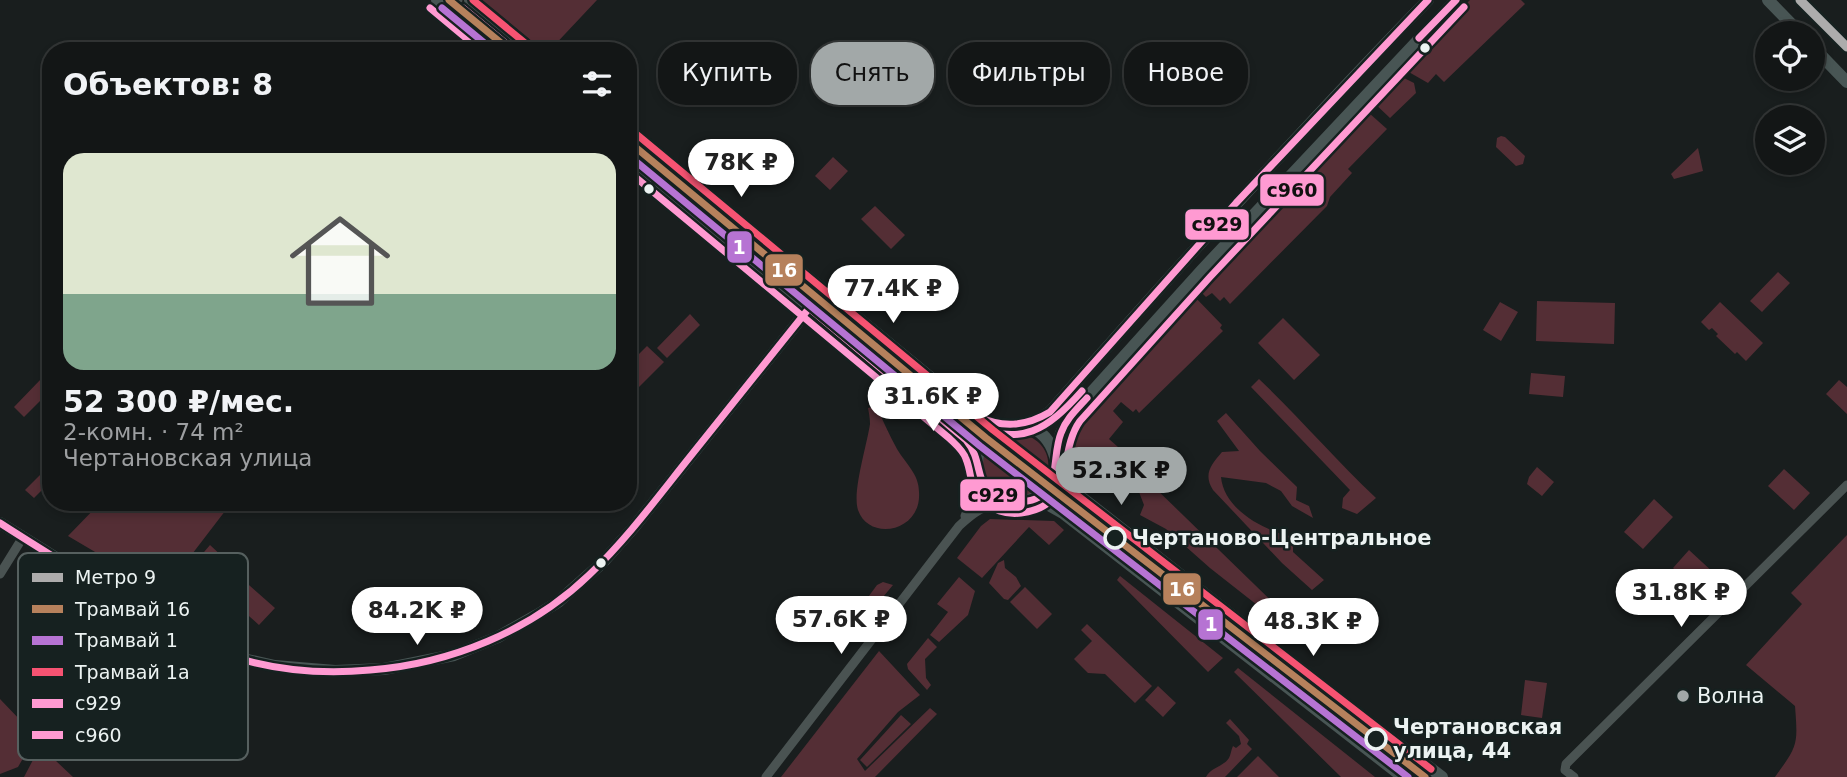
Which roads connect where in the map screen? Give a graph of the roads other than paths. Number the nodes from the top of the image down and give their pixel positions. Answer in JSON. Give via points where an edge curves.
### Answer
{"nodes":[{"id":1,"x":458,"y":0,"type":"edge"},
{"id":2,"x":470,"y":0,"type":"edge"},
{"id":3,"x":1428,"y":0,"type":"edge"},
{"id":4,"x":1456,"y":0,"type":"edge"},
{"id":5,"x":1768,"y":0,"type":"edge"},
{"id":6,"x":440,"y":3,"type":"edge"},
{"id":7,"x":488,"y":14,"type":"junction"},
{"id":8,"x":1788,"y":21,"type":"edge"},
{"id":9,"x":471,"y":29,"type":"junction"},
{"id":10,"x":487,"y":42,"type":"edge"},
{"id":11,"x":521,"y":42,"type":"edge"},
{"id":12,"x":1825,"y":59,"type":"edge"},
{"id":13,"x":1847,"y":82,"type":"edge"},
{"id":14,"x":637,"y":136,"type":"edge"},
{"id":15,"x":637,"y":165,"type":"edge"},
{"id":16,"x":800,"y":271,"type":"junction"},
{"id":17,"x":785,"y":288,"type":"junction"},
{"id":18,"x":831,"y":296,"type":"junction"},
{"id":19,"x":809,"y":308,"type":"junction"},
{"id":20,"x":1020,"y":425,"type":"junction"},
{"id":21,"x":1004,"y":427,"type":"junction"},
{"id":22,"x":1057,"y":461,"type":"junction"},
{"id":23,"x":978,"y":465,"type":"junction"},
{"id":24,"x":1847,"y":485,"type":"edge"},
{"id":25,"x":1031,"y":500,"type":"junction"},
{"id":26,"x":1008,"y":502,"type":"junction"},
{"id":27,"x":0,"y":523,"type":"edge"},
{"id":28,"x":960,"y":526,"type":"junction"},
{"id":29,"x":23,"y":537,"type":"junction"},
{"id":30,"x":49,"y":553,"type":"edge"},
{"id":31,"x":0,"y":574,"type":"edge"},
{"id":32,"x":248,"y":660,"type":"edge"},
{"id":33,"x":766,"y":777,"type":"edge"},
{"id":34,"x":1403,"y":777,"type":"edge"},
{"id":35,"x":1442,"y":777,"type":"edge"},
{"id":36,"x":1574,"y":777,"type":"edge"}],
"edges":[{"from":1,"to":6,"type":"street","via":[[451,6]]},
{"from":2,"to":7,"type":"main road"},
{"from":3,"to":20,"type":"main road","via":[[1175,268],[1050,412]]},
{"from":4,"to":22,"type":"main road","via":[[1081,404],[1060,433]]},
{"from":5,"to":8,"type":"main road"},
{"from":6,"to":9,"type":"main road"},
{"from":7,"to":9,"type":"street","via":[[477,17]]},
{"from":7,"to":11,"type":"main road"},
{"from":9,"to":10,"type":"main road"},
{"from":12,"to":13,"type":"main road"},
{"from":14,"to":16,"type":"main road"},
{"from":15,"to":17,"type":"main road"},
{"from":16,"to":17,"type":"main road","via":[[796,286]]},
{"from":16,"to":18,"type":"main road"},
{"from":17,"to":19,"type":"main road"},
{"from":18,"to":19,"type":"main road","via":[[823,294]]},
{"from":18,"to":21,"type":"main road","via":[[971,411]]},
{"from":19,"to":23,"type":"main road","via":[[956,430]]},
{"from":19,"to":32,"type":"main road","via":[[634,527],[558,602],[498,637],[454,655],[384,669],[347,671]]},
{"from":20,"to":21,"type":"main road"},
{"from":20,"to":22,"type":"main road","via":[[1045,437]]},
{"from":21,"to":23,"type":"main road","via":[[986,438]]},
{"from":22,"to":25,"type":"main road","via":[[1048,487]]},
{"from":22,"to":35,"type":"main road","via":[[1064,483],[1072,490]]},
{"from":23,"to":26,"type":"main road","via":[[988,491]]},
{"from":23,"to":28,"type":"street","via":[[976,490]]},
{"from":24,"to":36,"type":"street","via":[[1566,764],[1565,770]]},
{"from":25,"to":26,"type":"main road"},
{"from":25,"to":34,"type":"main road","via":[[1063,513]]},
{"from":26,"to":28,"type":"street","via":[[983,507]]},
{"from":27,"to":29,"type":"main road"},
{"from":28,"to":33,"type":"street"},
{"from":29,"to":30,"type":"main road"},
{"from":29,"to":31,"type":"street"}]}
